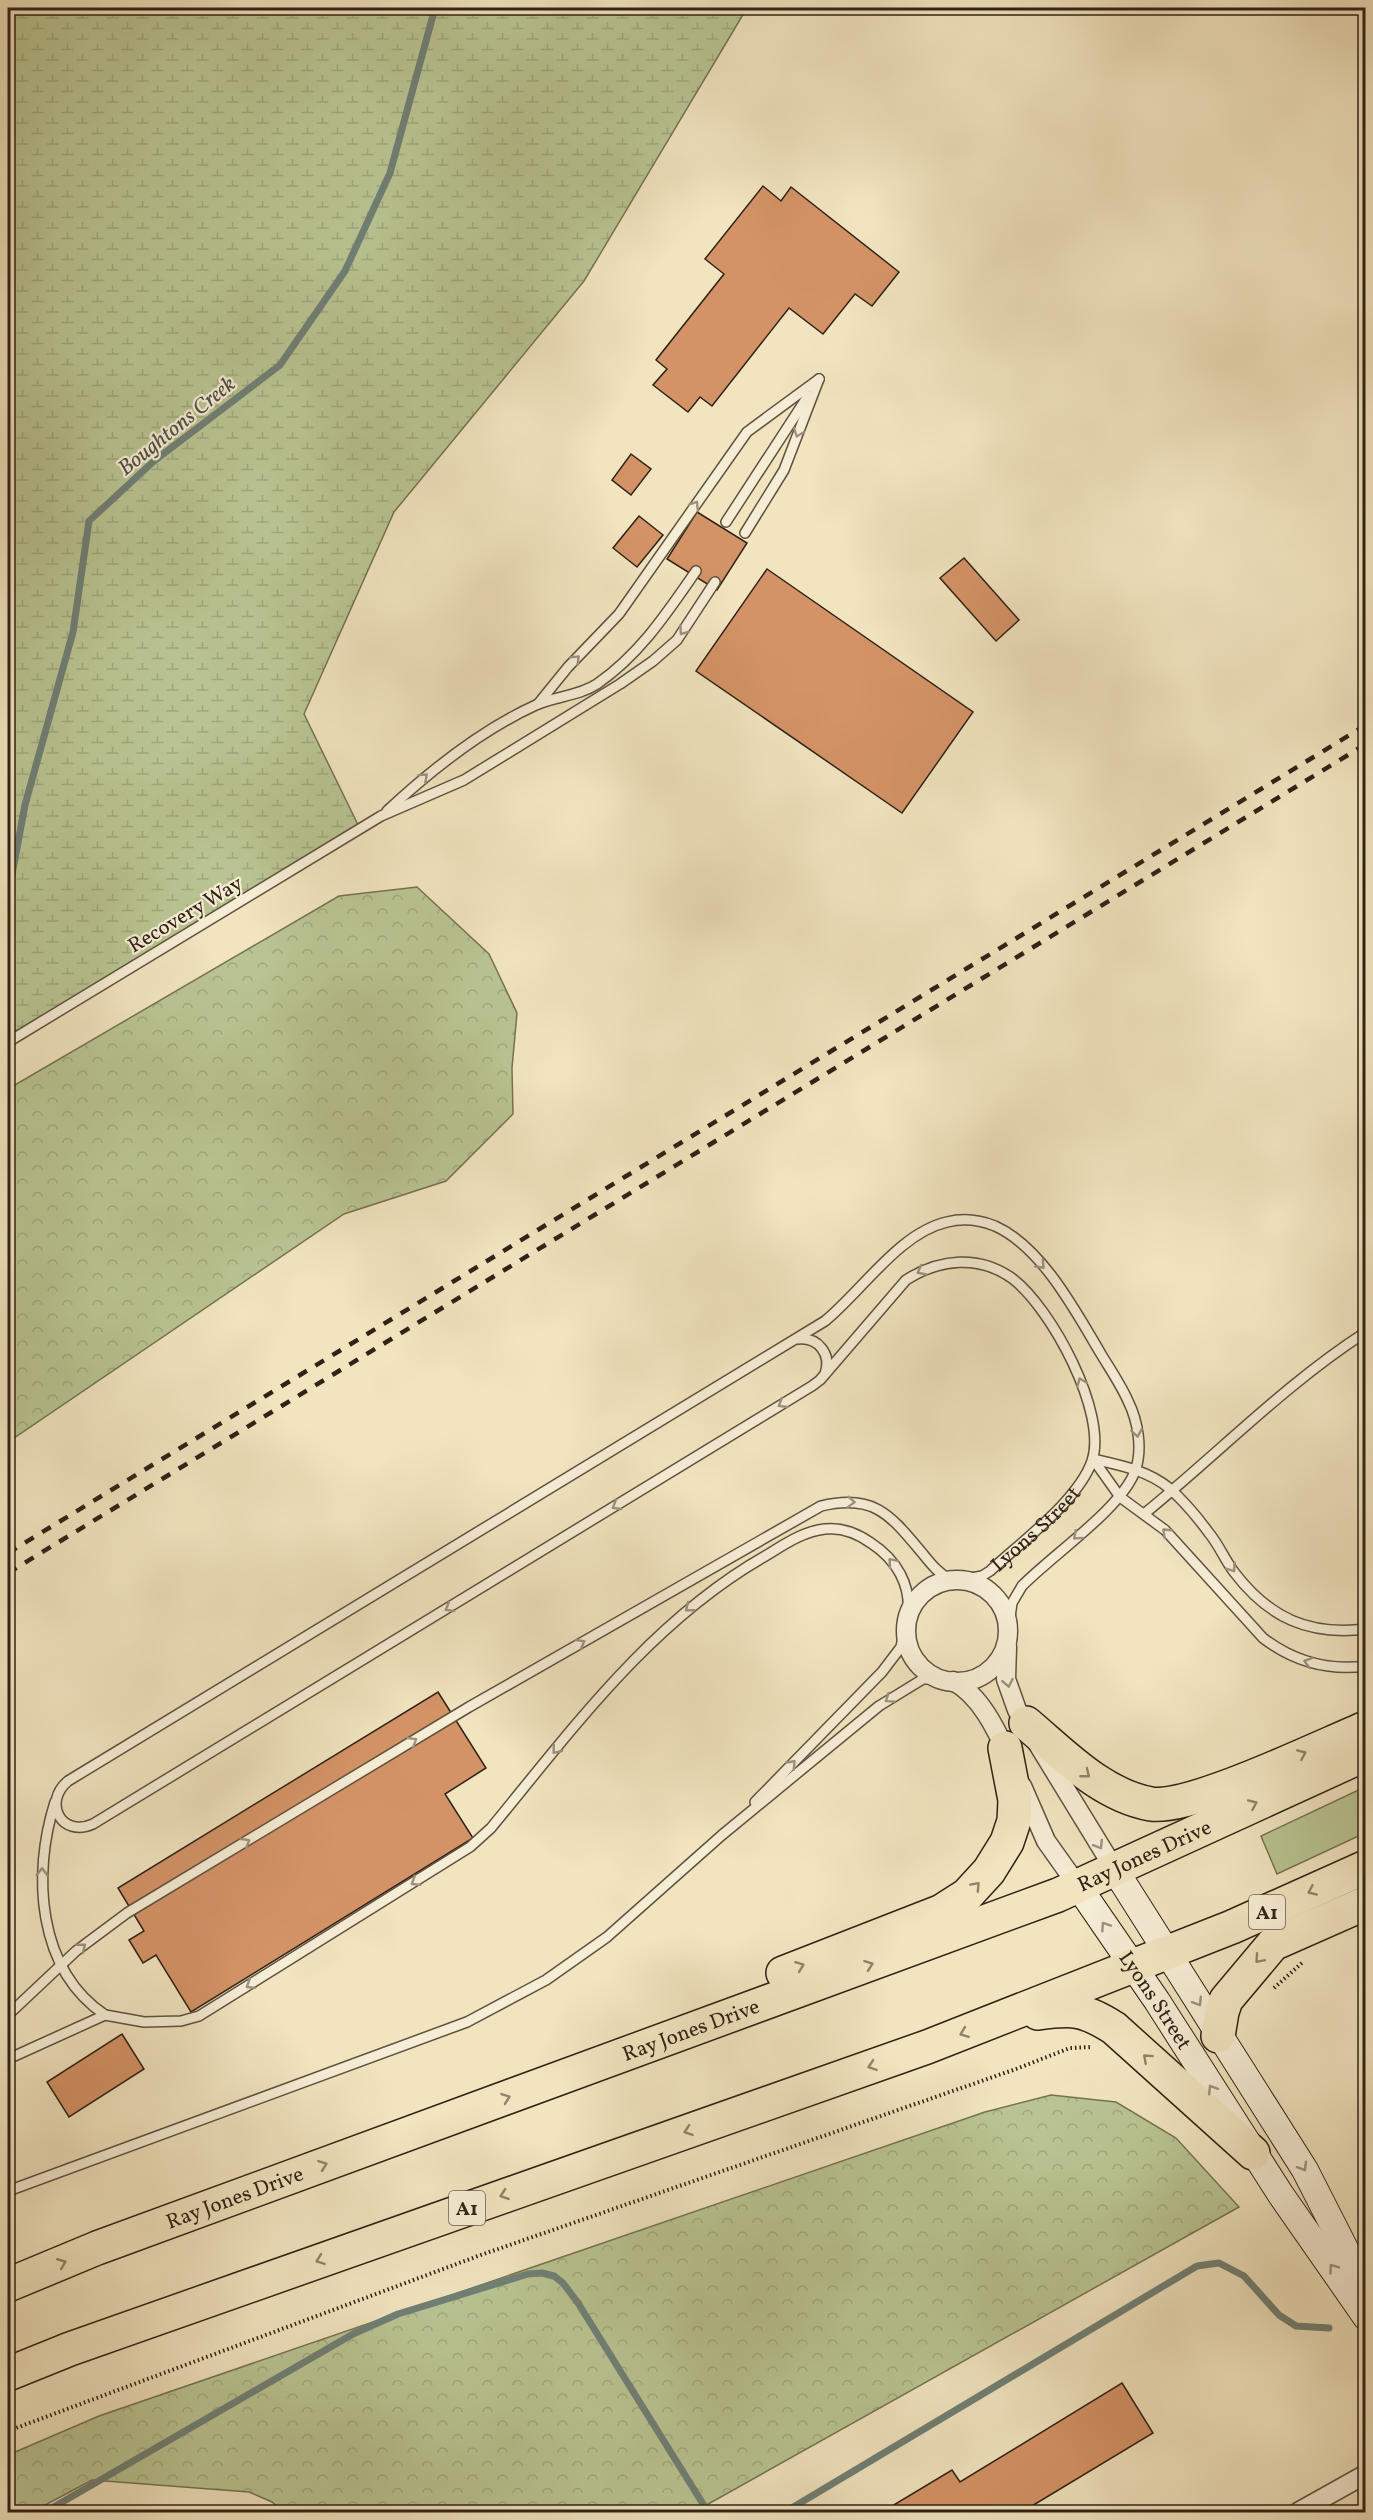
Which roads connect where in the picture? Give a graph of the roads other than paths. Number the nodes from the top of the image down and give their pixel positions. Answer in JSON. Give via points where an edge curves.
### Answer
{"nodes":[{"id":1,"x":819,"y":379,"type":"junction"},
{"id":2,"x":726,"y":522,"type":"dead end"},
{"id":3,"x":745,"y":533,"type":"dead end"},
{"id":4,"x":696,"y":570,"type":"dead end"},
{"id":5,"x":715,"y":582,"type":"dead end"},
{"id":6,"x":538,"y":704,"type":"junction"},
{"id":7,"x":381,"y":816,"type":"junction"},
{"id":8,"x":8,"y":1042,"type":"edge"},
{"id":9,"x":1365,"y":1332,"type":"edge"},
{"id":10,"x":792,"y":1341,"type":"junction"},
{"id":11,"x":820,"y":1380,"type":"junction"},
{"id":12,"x":1092,"y":1459,"type":"junction"},
{"id":13,"x":1136,"y":1469,"type":"junction"},
{"id":14,"x":1172,"y":1491,"type":"junction"},
{"id":15,"x":1120,"y":1497,"type":"junction"},
{"id":16,"x":1144,"y":1514,"type":"junction"},
{"id":17,"x":956,"y":1580,"type":"junction"},
{"id":18,"x":906,"y":1621,"type":"junction"},
{"id":19,"x":1365,"y":1629,"type":"edge"},
{"id":20,"x":1007,"y":1635,"type":"junction"},
{"id":21,"x":1365,"y":1666,"type":"edge"},
{"id":22,"x":947,"y":1680,"type":"junction"},
{"id":23,"x":1026,"y":1723,"type":"junction"},
{"id":24,"x":1365,"y":1728,"type":"edge"},
{"id":25,"x":1005,"y":1748,"type":"junction"},
{"id":26,"x":1365,"y":1754,"type":"edge"},
{"id":27,"x":57,"y":1796,"type":"junction"},
{"id":28,"x":722,"y":1835,"type":"junction"},
{"id":29,"x":1365,"y":1867,"type":"edge"},
{"id":30,"x":1115,"y":1870,"type":"junction"},
{"id":31,"x":1078,"y":1886,"type":"junction"},
{"id":32,"x":1365,"y":1903,"type":"edge"},
{"id":33,"x":1167,"y":1953,"type":"junction"},
{"id":34,"x":61,"y":1965,"type":"junction"},
{"id":35,"x":1133,"y":1967,"type":"junction"},
{"id":36,"x":8,"y":2015,"type":"edge"},
{"id":37,"x":105,"y":2015,"type":"junction"},
{"id":38,"x":1000,"y":2019,"type":"junction"},
{"id":39,"x":1218,"y":2036,"type":"junction"},
{"id":40,"x":637,"y":2051,"type":"junction"},
{"id":41,"x":8,"y":2059,"type":"edge"},
{"id":42,"x":1253,"y":2153,"type":"junction"},
{"id":43,"x":8,"y":2191,"type":"edge"},
{"id":44,"x":8,"y":2285,"type":"edge"},
{"id":45,"x":1365,"y":2290,"type":"edge"},
{"id":46,"x":1365,"y":2317,"type":"edge"},
{"id":47,"x":8,"y":2374,"type":"edge"},
{"id":48,"x":1365,"y":2474,"type":"edge"},
{"id":49,"x":1298,"y":2512,"type":"edge"}],
"edges":[{"from":1,"to":2,"type":"lane"},
{"from":1,"to":3,"type":"lane","one_way":true,"via":[[784,470]]},
{"from":6,"to":1,"type":"lane","one_way":true,"via":[[619,614],[747,432]]},
{"from":4,"to":6,"type":"lane","via":[[671,610],[617,669],[595,686]]},
{"from":5,"to":7,"type":"lane","name":"Recovery Way","one_way":true,"via":[[677,640],[653,661],[525,744],[441,792]]},
{"from":7,"to":6,"type":"lane","name":"Recovery Way","one_way":true,"via":[[431,770]]},
{"from":7,"to":8,"type":"lane","name":"Recovery Way"},
{"from":9,"to":14,"type":"lane","via":[[1231,1436]]},
{"from":10,"to":11,"type":"lane","via":[[807,1338],[825,1352],[827,1367]]},
{"from":10,"to":13,"type":"lane","one_way":true,"via":[[832,1315],[898,1251],[931,1227],[963,1220],[997,1227],[1020,1244],[1061,1287],[1128,1401],[1137,1427]]},
{"from":10,"to":27,"type":"lane","via":[[68,1781]]},
{"from":12,"to":11,"type":"lane","one_way":true,"via":[[1092,1413],[1068,1355],[1024,1290],[1012,1278],[977,1264],[949,1261],[921,1270],[906,1280]]},
{"from":11,"to":27,"type":"lane","one_way":true,"via":[[93,1824],[78,1828],[64,1822],[56,1808]]},
{"from":12,"to":13,"type":"lane"},
{"from":12,"to":15,"type":"lane"},
{"from":12,"to":17,"type":"lane","name":"Lyons Street","via":[[1087,1474],[1070,1498],[990,1571]]},
{"from":13,"to":14,"type":"lane"},
{"from":13,"to":15,"type":"lane","name":"Lyons Street"},
{"from":14,"to":16,"type":"lane"},
{"from":14,"to":19,"type":"lane","one_way":true,"via":[[1210,1533],[1234,1572],[1285,1618],[1323,1631]]},
{"from":15,"to":16,"type":"lane"},
{"from":15,"to":20,"type":"lane","name":"Lyons Street","one_way":true,"via":[[1022,1586],[1012,1604]]},
{"from":21,"to":16,"type":"lane","one_way":true,"via":[[1322,1666],[1279,1650],[1263,1638],[1165,1530]]},
{"from":17,"to":18,"type":"street","via":[[924,1591]]},
{"from":17,"to":20,"type":"street","via":[[986,1588],[998,1600],[1005,1615]]},
{"from":34,"to":17,"type":"lane","one_way":true,"via":[[128,1913],[470,1707],[821,1506],[839,1502],[874,1506],[893,1518],[935,1569]]},
{"from":18,"to":22,"type":"street","via":[[907,1644],[915,1660],[927,1672]]},
{"from":28,"to":18,"type":"lane","one_way":true,"via":[[882,1672],[901,1647]]},
{"from":18,"to":37,"type":"lane","one_way":true,"via":[[907,1586],[898,1569],[875,1545],[837,1529],[823,1529],[797,1538],[735,1572],[651,1641],[605,1689],[491,1828],[470,1847],[199,2016],[181,2021],[144,2022]]},
{"from":20,"to":22,"type":"street","via":[[994,1666],[968,1680]]},
{"from":20,"to":23,"type":"street","name":"Lyons Street","one_way":true,"via":[[1006,1679]]},
{"from":22,"to":25,"type":"street","name":"Lyons Street","via":[[969,1693],[996,1727]]},
{"from":22,"to":28,"type":"lane","one_way":true,"via":[[923,1679],[879,1706]]},
{"from":23,"to":24,"type":"highway","one_way":true,"via":[[1092,1779],[1151,1803],[1173,1804]]},
{"from":23,"to":30,"type":"street","name":"Lyons Street","one_way":true},
{"from":25,"to":31,"type":"street","name":"Lyons Street","via":[[1046,1840]]},
{"from":40,"to":25,"type":"highway","one_way":true,"via":[[712,2001],[942,1911],[967,1895],[989,1871],[1014,1821],[1015,1800]]},
{"from":30,"to":26,"type":"highway","name":"Ray Jones Drive","one_way":true},
{"from":34,"to":27,"type":"lane","one_way":true,"via":[[44,1910],[42,1875],[47,1826]]},
{"from":28,"to":43,"type":"lane","via":[[607,1937],[512,2000],[467,2022]]},
{"from":29,"to":33,"type":"highway","number":"A1","one_way":true},
{"from":30,"to":31,"type":"highway","name":"Ray Jones Drive"},
{"from":30,"to":33,"type":"street","name":"Lyons Street"},
{"from":35,"to":31,"type":"street","name":"Lyons Street","one_way":true},
{"from":40,"to":31,"type":"highway","name":"Ray Jones Drive","one_way":true},
{"from":32,"to":39,"type":"highway","one_way":true,"via":[[1273,1944],[1226,2000]]},
{"from":33,"to":35,"type":"highway","number":"A1"},
{"from":33,"to":39,"type":"street","name":"Lyons Street","one_way":true},
{"from":34,"to":36,"type":"lane"},
{"from":34,"to":37,"type":"lane","via":[[82,1997]]},
{"from":35,"to":38,"type":"highway","number":"A1"},
{"from":42,"to":35,"type":"street","name":"Lyons Street","one_way":true},
{"from":37,"to":41,"type":"lane"},
{"from":42,"to":38,"type":"highway","one_way":true,"via":[[1114,2028],[1093,2015],[1068,2009]]},
{"from":38,"to":47,"type":"highway","number":"A1","one_way":true},
{"from":39,"to":45,"type":"street","name":"Lyons Street","one_way":true,"via":[[1305,2170]]},
{"from":44,"to":40,"type":"highway","name":"Ray Jones Drive","one_way":true,"via":[[97,2248]]},
{"from":46,"to":42,"type":"street","name":"Lyons Street","one_way":true},
{"from":48,"to":49,"type":"street"}]}
